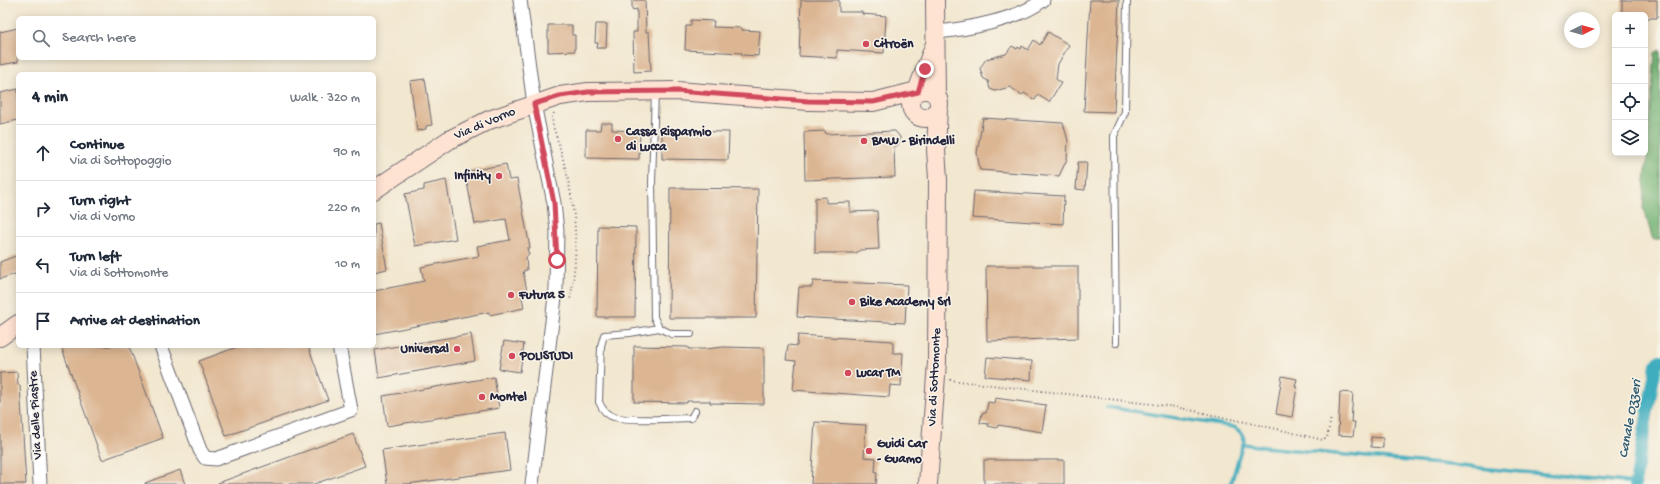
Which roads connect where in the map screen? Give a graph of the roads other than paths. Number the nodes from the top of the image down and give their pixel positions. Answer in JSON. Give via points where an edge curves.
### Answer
{"nodes":[{"id":1,"x":520,"y":0,"type":"edge"},
{"id":2,"x":935,"y":0,"type":"edge"},
{"id":3,"x":1043,"y":0,"type":"edge"},
{"id":4,"x":1127,"y":0,"type":"edge"},
{"id":5,"x":935,"y":38,"type":"junction"},
{"id":6,"x":655,"y":91,"type":"junction"},
{"id":7,"x":918,"y":92,"type":"junction"},
{"id":8,"x":873,"y":102,"type":"junction"},
{"id":9,"x":937,"y":102,"type":"junction"},
{"id":10,"x":534,"y":104,"type":"junction"},
{"id":11,"x":918,"y":116,"type":"junction"},
{"id":12,"x":936,"y":150,"type":"junction"},
{"id":13,"x":376,"y":189,"type":"edge"},
{"id":14,"x":11,"y":326,"type":"edge"},
{"id":15,"x":659,"y":328,"type":"junction"},
{"id":16,"x":691,"y":334,"type":"dead end"},
{"id":17,"x":0,"y":337,"type":"edge"},
{"id":18,"x":1116,"y":343,"type":"dead end"},
{"id":19,"x":33,"y":348,"type":"edge"},
{"id":20,"x":162,"y":348,"type":"edge"},
{"id":21,"x":339,"y":348,"type":"edge"},
{"id":22,"x":695,"y":411,"type":"dead end"},
{"id":23,"x":40,"y":484,"type":"edge"},
{"id":24,"x":532,"y":484,"type":"edge"},
{"id":25,"x":928,"y":484,"type":"edge"}],
"edges":[{"from":1,"to":10,"type":"street"},
{"from":2,"to":5,"type":"street","name":"Via di Sottomonte"},
{"from":3,"to":5,"type":"street","via":[[1010,17]]},
{"from":4,"to":18,"type":"lane","via":[[1126,112],[1114,136]]},
{"from":5,"to":7,"type":"street","name":"Via di Sottomonte"},
{"from":5,"to":9,"type":"street","name":"Via di Sottomonte"},
{"from":6,"to":8,"type":"street","name":"Via di Vorno","via":[[808,101]]},
{"from":6,"to":10,"type":"street","name":"Via di Vorno","via":[[588,92],[560,96]]},
{"from":6,"to":15,"type":"lane","via":[[652,182],[654,317]]},
{"from":7,"to":8,"type":"street","name":"Via di Vorno"},
{"from":7,"to":9,"type":"street","via":[[927,90]]},
{"from":7,"to":11,"type":"street","name":"Via di Sottomonte","via":[[910,104]]},
{"from":8,"to":11,"type":"street","name":"Via di Vorno"},
{"from":9,"to":11,"type":"street","via":[[932,116]]},
{"from":9,"to":12,"type":"street","name":"Via di Sottomonte"},
{"from":10,"to":13,"type":"street","name":"Via di Vorno","via":[[489,120],[449,140]]},
{"from":10,"to":24,"type":"street","via":[[554,203],[557,260]]},
{"from":11,"to":12,"type":"street","name":"Via di Sottomonte"},
{"from":12,"to":25,"type":"street","name":"Via di Sottomonte","via":[[936,378]]},
{"from":14,"to":17,"type":"street"},
{"from":15,"to":16,"type":"lane","via":[[672,334]]},
{"from":15,"to":22,"type":"lane","via":[[604,335],[601,346],[599,402],[602,410],[613,417],[630,419],[691,418]]},
{"from":19,"to":23,"type":"street","name":"Via delle Piastre"},
{"from":20,"to":21,"type":"street","via":[[200,450],[205,458],[216,459],[351,410]]}]}
